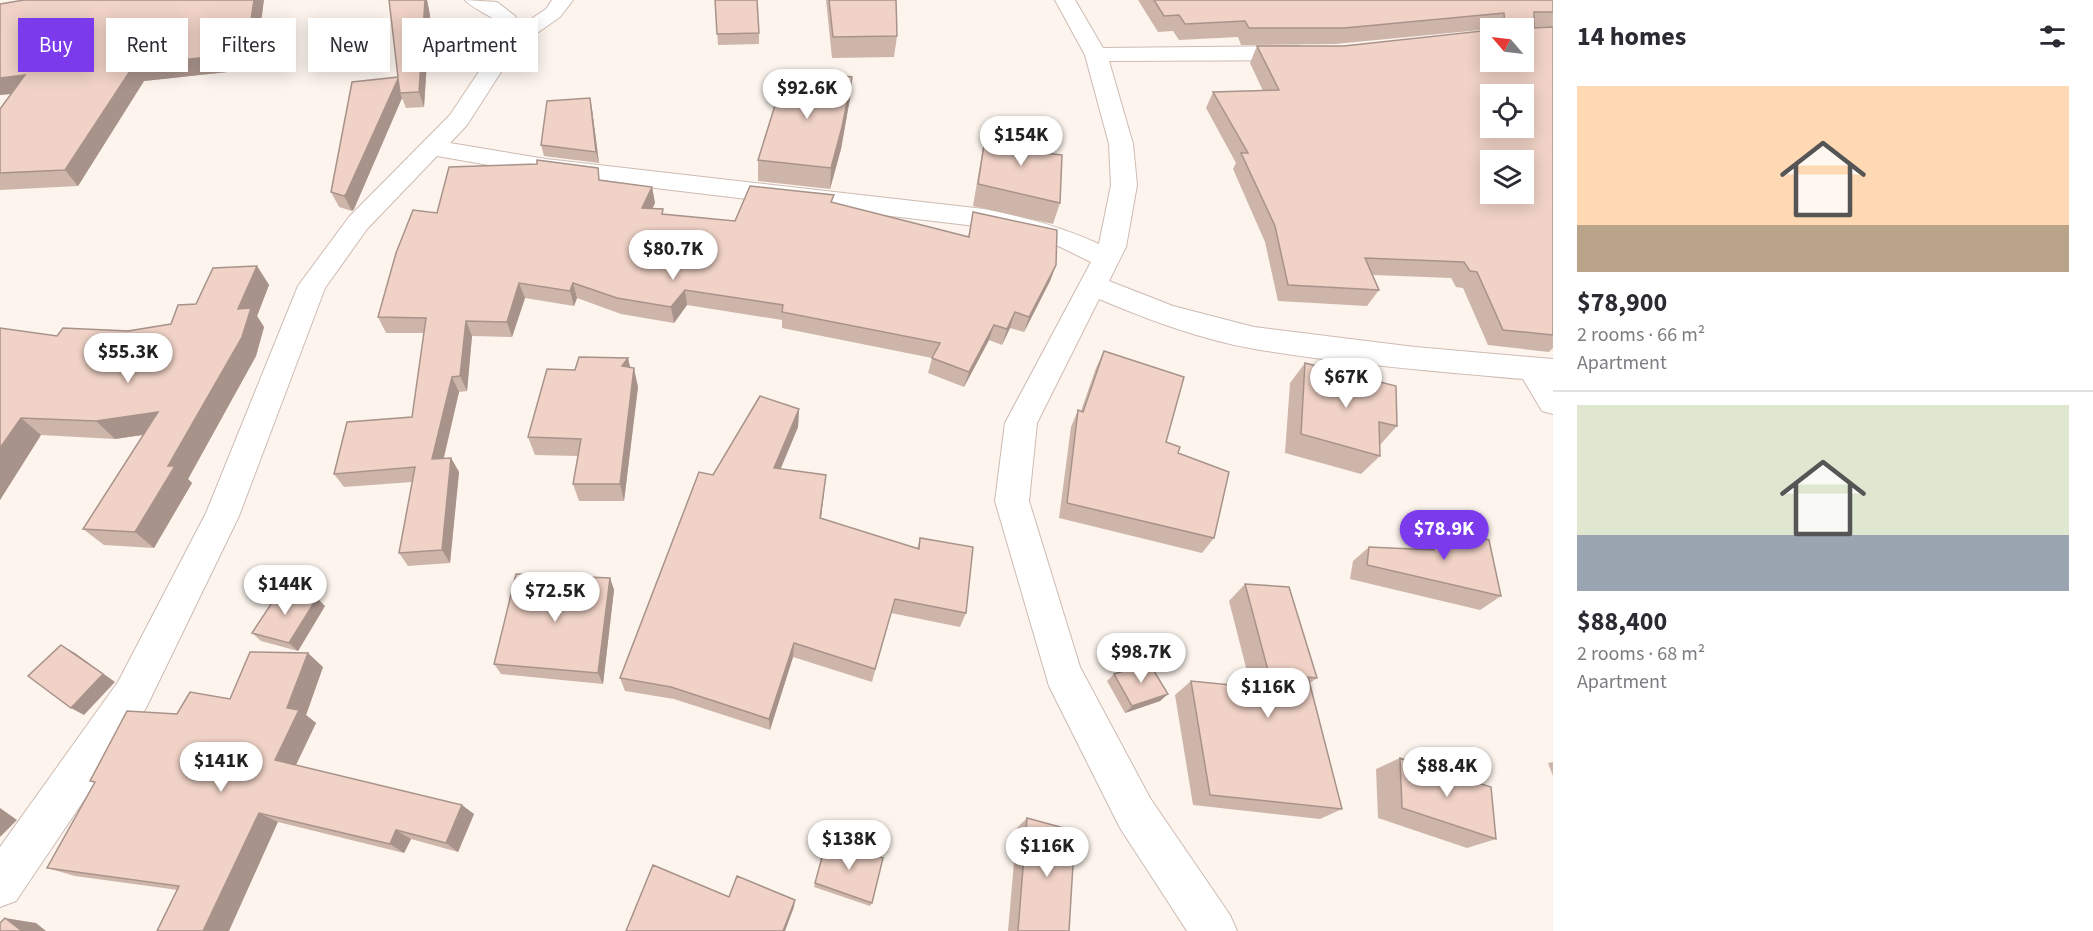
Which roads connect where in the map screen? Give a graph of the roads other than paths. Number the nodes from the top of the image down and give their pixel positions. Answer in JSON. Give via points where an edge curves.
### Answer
{"nodes":[{"id":1,"x":475,"y":0,"type":"edge"},
{"id":2,"x":563,"y":0,"type":"edge"},
{"id":3,"x":1065,"y":0,"type":"edge"},
{"id":4,"x":505,"y":18,"type":"edge"},
{"id":5,"x":538,"y":23,"type":"edge"},
{"id":6,"x":1323,"y":53,"type":"edge"},
{"id":7,"x":1096,"y":56,"type":"junction"},
{"id":8,"x":490,"y":72,"type":"edge"},
{"id":9,"x":432,"y":148,"type":"junction"},
{"id":10,"x":1099,"y":271,"type":"junction"},
{"id":11,"x":1542,"y":369,"type":"edge"},
{"id":12,"x":1553,"y":402,"type":"edge"},
{"id":13,"x":0,"y":885,"type":"edge"},
{"id":14,"x":1214,"y":931,"type":"edge"}],
"edges":[{"from":1,"to":4,"type":"street"},
{"from":2,"to":5,"type":"street"},
{"from":3,"to":7,"type":"street"},
{"from":6,"to":7,"type":"street"},
{"from":7,"to":10,"type":"street","via":[[1121,144],[1124,185],[1112,247]]},
{"from":8,"to":9,"type":"street","via":[[459,120]]},
{"from":9,"to":10,"type":"street","via":[[546,167],[984,218],[1059,236]]},
{"from":9,"to":13,"type":"street","via":[[358,223],[312,286],[222,516],[132,695]]},
{"from":10,"to":11,"type":"street","via":[[1166,315],[1254,338]]},
{"from":10,"to":14,"type":"street","via":[[1021,423],[1012,501],[1063,672],[1135,813]]},
{"from":11,"to":12,"type":"street"}]}
